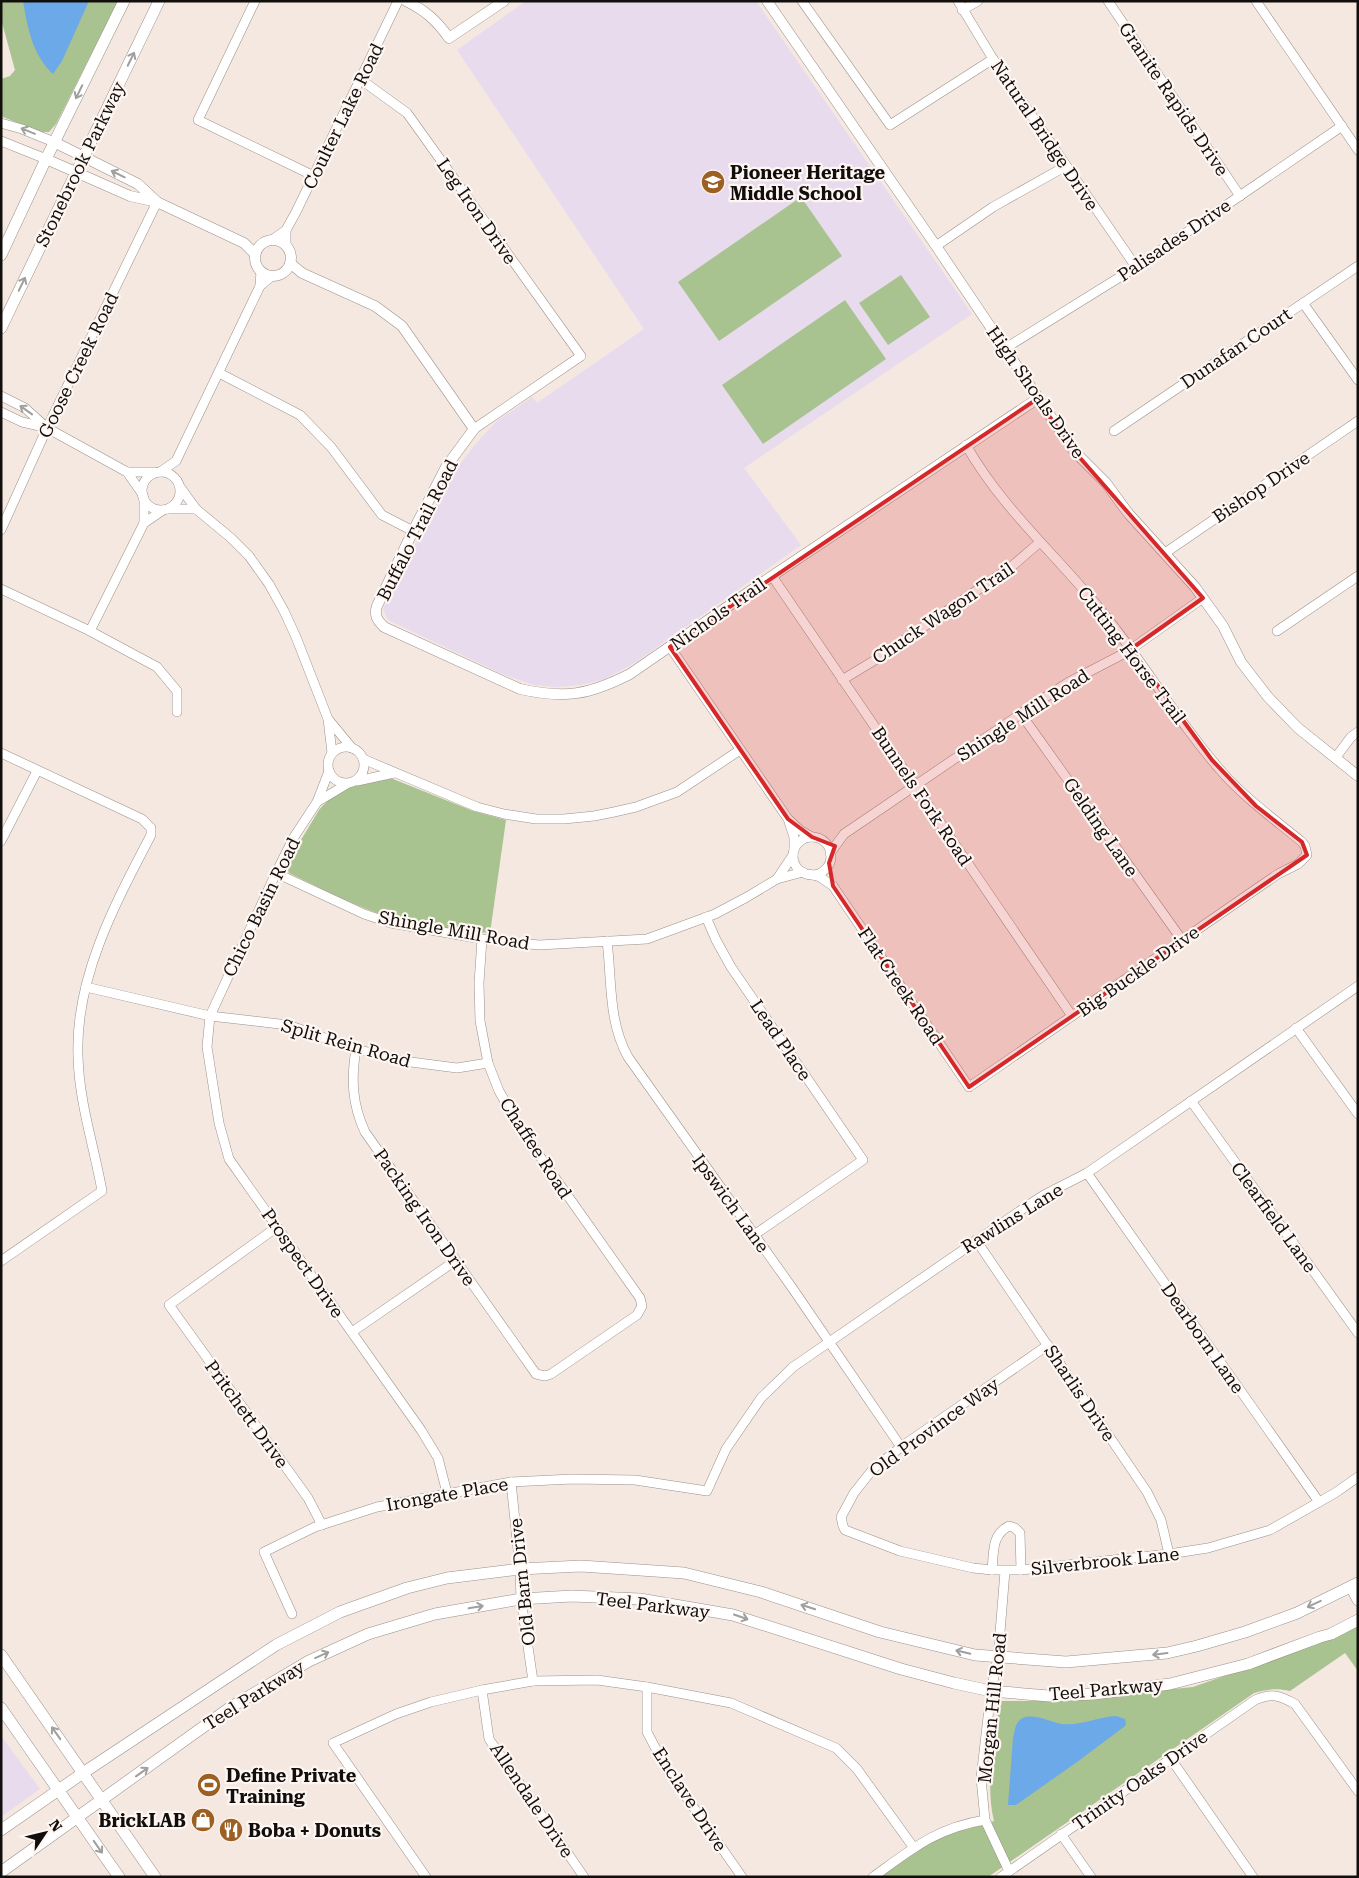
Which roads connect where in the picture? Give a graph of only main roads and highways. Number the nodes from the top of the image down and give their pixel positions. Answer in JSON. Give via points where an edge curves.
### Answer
{"nodes":[{"id":1,"x":124,"y":1,"type":"edge"},
{"id":2,"x":159,"y":1,"type":"edge"},
{"id":3,"x":1,"y":256,"type":"edge"},
{"id":4,"x":1,"y":328,"type":"edge"},
{"id":5,"x":1354,"y":1585,"type":"edge"},
{"id":6,"x":1358,"y":1600,"type":"edge"},
{"id":7,"x":1358,"y":1620,"type":"edge"},
{"id":8,"x":1,"y":1655,"type":"edge"},
{"id":9,"x":1,"y":1708,"type":"edge"},
{"id":10,"x":83,"y":1774,"type":"junction"},
{"id":11,"x":59,"y":1790,"type":"junction"},
{"id":12,"x":102,"y":1801,"type":"junction"},
{"id":13,"x":78,"y":1818,"type":"junction"},
{"id":14,"x":1,"y":1830,"type":"edge"},
{"id":15,"x":1,"y":1872,"type":"edge"},
{"id":16,"x":119,"y":1877,"type":"edge"},
{"id":17,"x":155,"y":1877,"type":"edge"}],
"edges":[{"from":1,"to":3,"type":"main road","name":"Stonebrook Parkway","one_way":true},
{"from":4,"to":2,"type":"main road","name":"Stonebrook Parkway","one_way":true},
{"from":5,"to":6,"type":"main road"},
{"from":5,"to":10,"type":"main road","name":"Teel Parkway","one_way":true,"via":[[1297,1613],[1245,1632],[1167,1653],[1066,1662],[975,1655],[880,1632],[761,1592],[684,1573],[581,1566],[447,1578],[340,1612],[276,1645]]},
{"from":12,"to":7,"type":"main road","name":"Teel Parkway","one_way":true,"via":[[231,1707],[309,1661],[368,1634],[435,1614],[522,1599],[572,1596],[640,1599],[733,1615],[902,1669],[991,1691],[1049,1696],[1170,1684],[1248,1664],[1331,1634]]},
{"from":10,"to":8,"type":"main road","one_way":true},
{"from":9,"to":11,"type":"main road"},
{"from":10,"to":11,"type":"main road","name":"Teel Parkway"},
{"from":10,"to":12,"type":"main road"},
{"from":11,"to":13,"type":"main road"},
{"from":11,"to":14,"type":"main road","name":"Teel Parkway"},
{"from":12,"to":13,"type":"main road","name":"Teel Parkway"},
{"from":12,"to":17,"type":"main road"},
{"from":13,"to":15,"type":"main road","name":"Teel Parkway"},
{"from":13,"to":16,"type":"main road","one_way":true}]}
